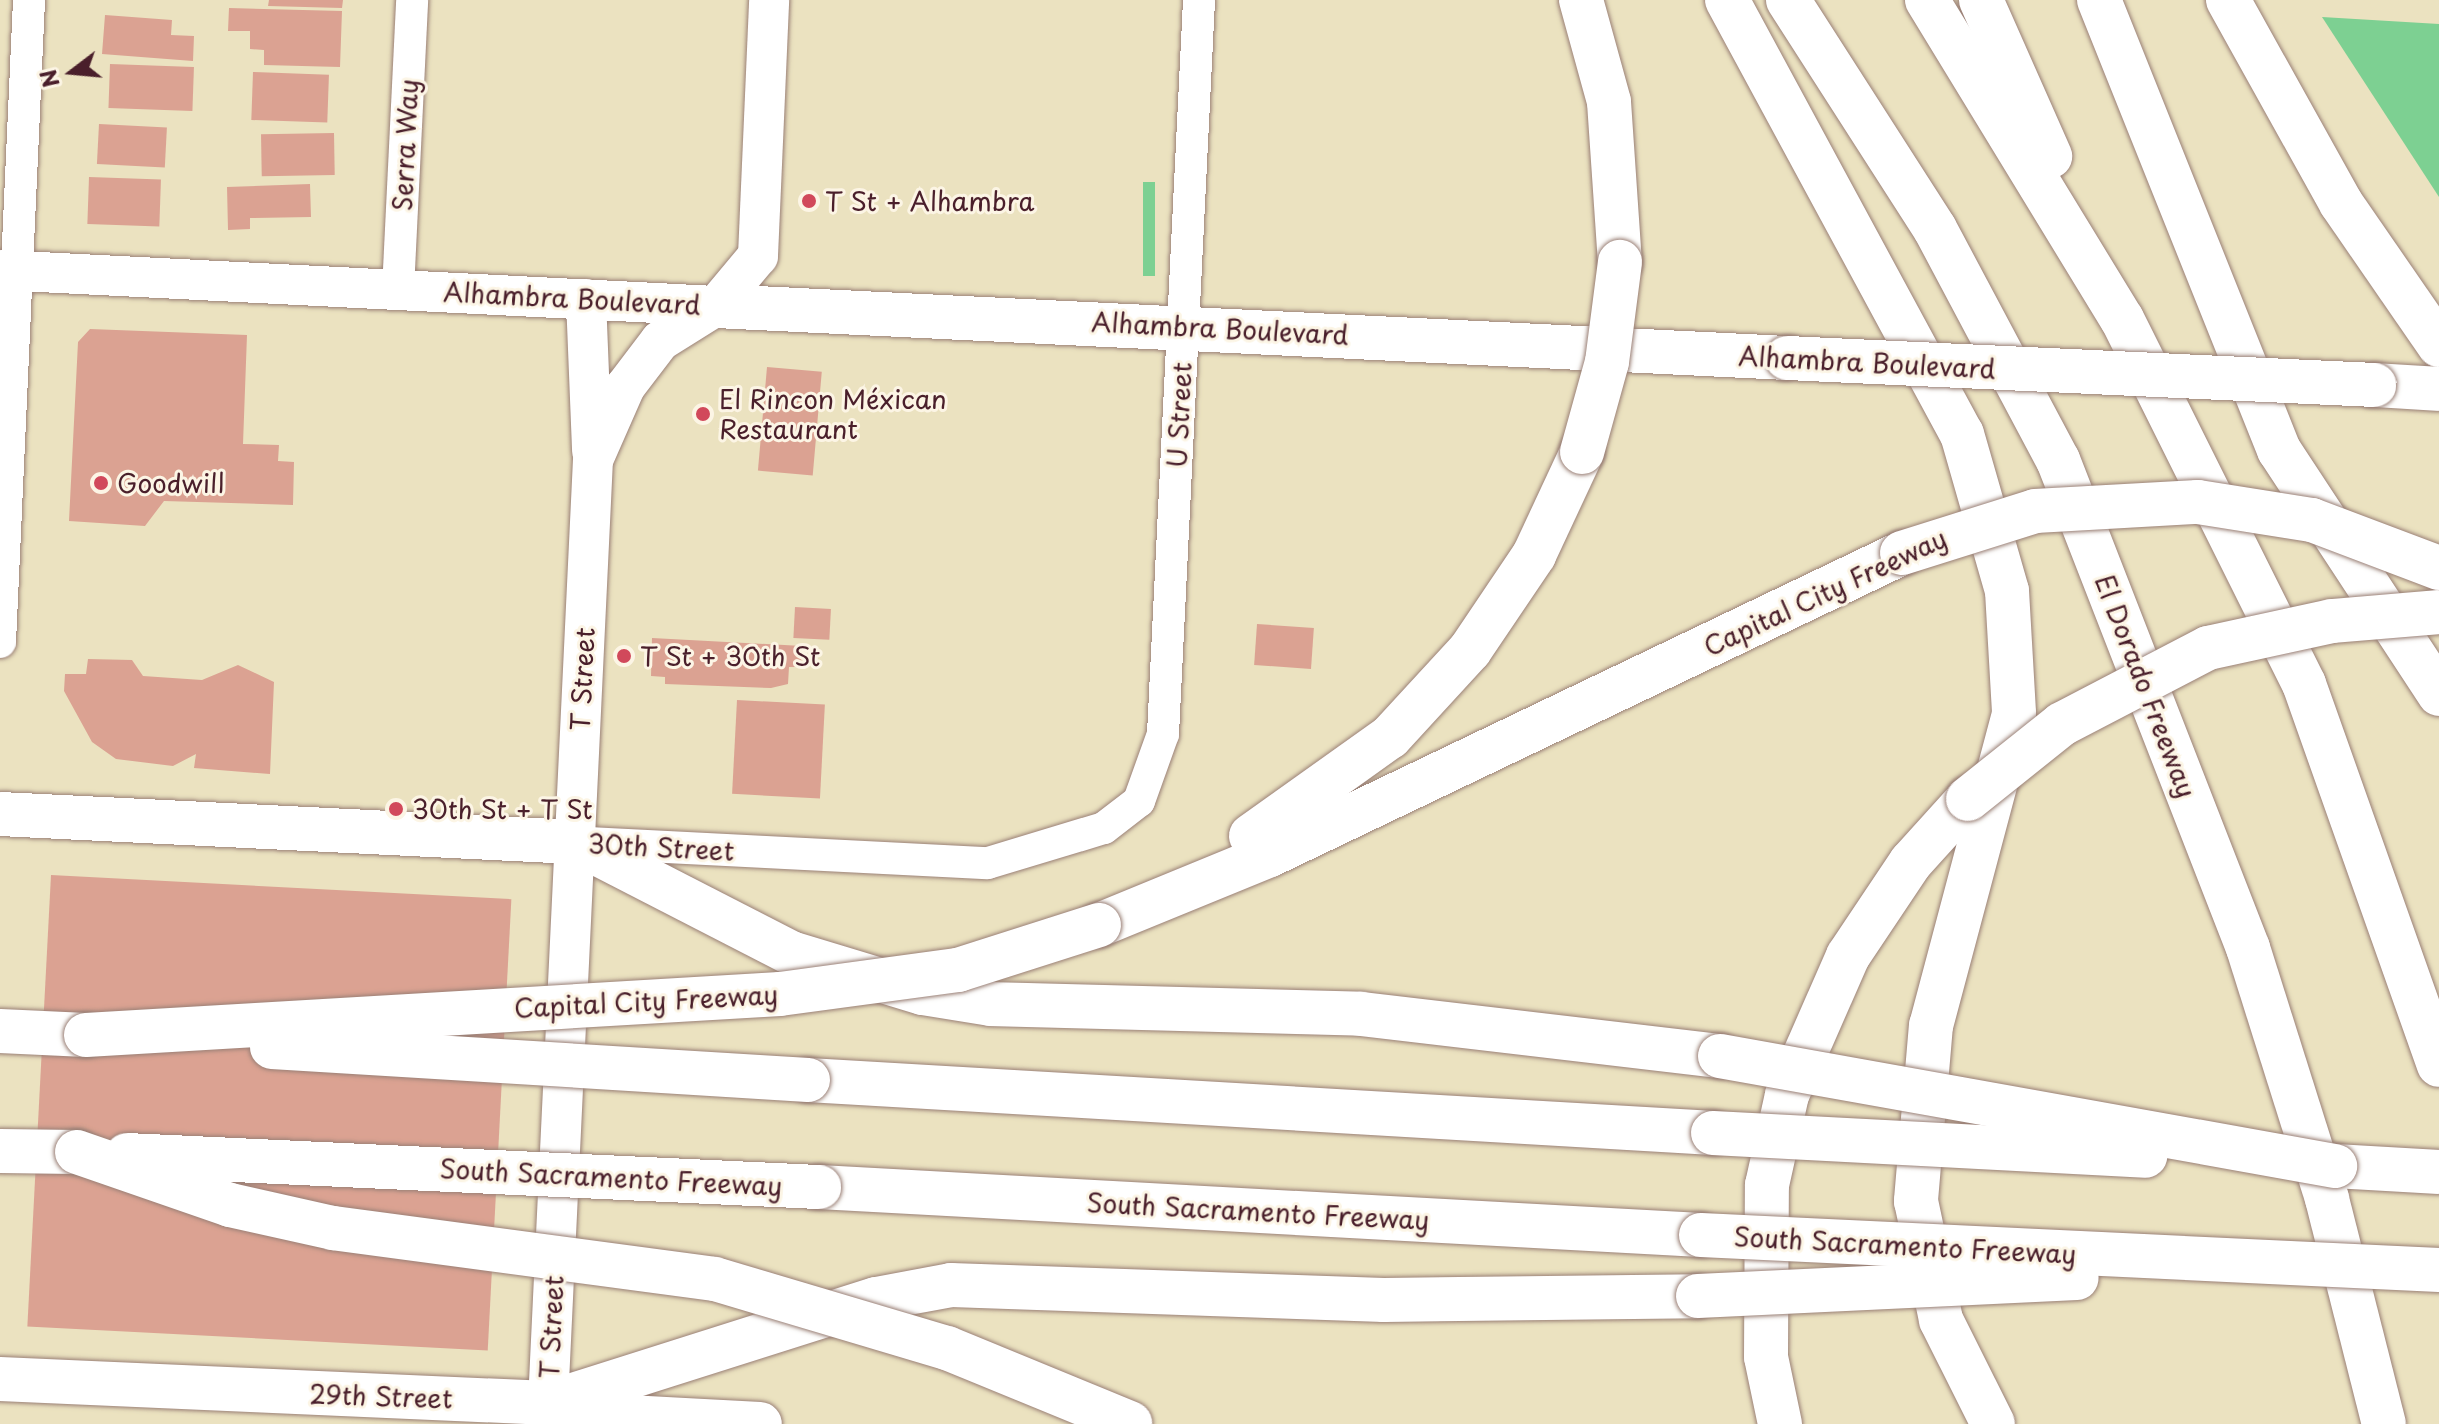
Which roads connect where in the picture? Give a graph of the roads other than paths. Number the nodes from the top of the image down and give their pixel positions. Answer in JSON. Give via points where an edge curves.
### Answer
{"nodes":[{"id":1,"x":29,"y":0,"type":"edge"},
{"id":2,"x":412,"y":0,"type":"edge"},
{"id":3,"x":769,"y":0,"type":"edge"},
{"id":4,"x":1199,"y":0,"type":"edge"},
{"id":5,"x":1581,"y":0,"type":"edge"},
{"id":6,"x":1727,"y":0,"type":"edge"},
{"id":7,"x":1788,"y":0,"type":"edge"},
{"id":8,"x":1927,"y":0,"type":"edge"},
{"id":9,"x":1981,"y":0,"type":"edge"},
{"id":10,"x":2069,"y":0,"type":"edge"},
{"id":11,"x":2099,"y":0,"type":"edge"},
{"id":12,"x":2228,"y":0,"type":"edge"},
{"id":13,"x":2184,"y":208,"type":"junction"},
{"id":14,"x":10,"y":270,"type":"edge"},
{"id":15,"x":398,"y":290,"type":"junction"},
{"id":16,"x":586,"y":299,"type":"junction"},
{"id":17,"x":716,"y":306,"type":"junction"},
{"id":18,"x":2122,"y":319,"type":"junction"},
{"id":19,"x":1184,"y":325,"type":"junction"},
{"id":20,"x":2439,"y":345,"type":"edge"},
{"id":21,"x":2439,"y":389,"type":"edge"},
{"id":22,"x":593,"y":460,"type":"junction"},
{"id":23,"x":2439,"y":568,"type":"edge"},
{"id":24,"x":2439,"y":612,"type":"edge"},
{"id":25,"x":0,"y":642,"type":"edge"},
{"id":26,"x":2439,"y":694,"type":"edge"},
{"id":27,"x":1163,"y":734,"type":"joint"},
{"id":28,"x":0,"y":814,"type":"edge"},
{"id":29,"x":575,"y":842,"type":"junction"},
{"id":30,"x":1099,"y":925,"type":"junction"},
{"id":31,"x":0,"y":1031,"type":"edge"},
{"id":32,"x":86,"y":1035,"type":"junction"},
{"id":33,"x":2439,"y":1065,"type":"edge"},
{"id":34,"x":0,"y":1151,"type":"edge"},
{"id":35,"x":77,"y":1152,"type":"junction"},
{"id":36,"x":2335,"y":1166,"type":"junction"},
{"id":37,"x":2439,"y":1172,"type":"edge"},
{"id":38,"x":2343,"y":1265,"type":"junction"},
{"id":39,"x":2439,"y":1270,"type":"edge"},
{"id":40,"x":0,"y":1379,"type":"edge"},
{"id":41,"x":548,"y":1413,"type":"edge"},
{"id":42,"x":760,"y":1424,"type":"edge"},
{"id":43,"x":1131,"y":1424,"type":"edge"},
{"id":44,"x":1780,"y":1424,"type":"edge"},
{"id":45,"x":1993,"y":1424,"type":"edge"},
{"id":46,"x":2384,"y":1424,"type":"edge"}],
"edges":[{"from":1,"to":14,"type":"street"},
{"from":2,"to":15,"type":"street","name":"Serra Way"},
{"from":3,"to":17,"type":"street","name":"T Street","via":[[758,256]]},
{"from":4,"to":19,"type":"street","name":"U Street"},
{"from":5,"to":30,"type":"main road","bridge":true,"via":[[1609,102],[1620,262],[1607,362],[1582,452],[1503,605],[1390,737],[1301,807]]},
{"from":6,"to":45,"type":"main road","via":[[1962,434],[2007,591],[2014,714],[1931,1025],[1916,1201],[1941,1320]]},
{"from":7,"to":46,"type":"main road","name":"El Dorado Freeway","via":[[1935,229],[2058,460],[2248,948],[2327,1199]]},
{"from":8,"to":18,"type":"main road"},
{"from":9,"to":18,"type":"main road"},
{"from":10,"to":13,"type":"main road"},
{"from":11,"to":13,"type":"main road"},
{"from":12,"to":20,"type":"main road","via":[[2341,203]]},
{"from":13,"to":26,"type":"main road","via":[[2279,450]]},
{"from":14,"to":15,"type":"street","name":"Alhambra Boulevard"},
{"from":14,"to":25,"type":"street"},
{"from":15,"to":16,"type":"street","name":"Alhambra Boulevard"},
{"from":16,"to":17,"type":"street","name":"Alhambra Boulevard"},
{"from":16,"to":22,"type":"street"},
{"from":17,"to":19,"type":"main road","name":"Alhambra Boulevard"},
{"from":17,"to":22,"type":"street","name":"T Street","via":[[660,341],[625,387]]},
{"from":18,"to":33,"type":"main road","via":[[2304,684]]},
{"from":19,"to":21,"type":"main road","name":"Alhambra Boulevard","bridge":true},
{"from":19,"to":27,"type":"street","name":"U Street"},
{"from":22,"to":29,"type":"street","name":"T Street"},
{"from":23,"to":30,"type":"main road","name":"Capital City Freeway","bridge":true,"via":[[2312,520],[2198,502],[2035,511],[1902,553],[1270,855]]},
{"from":24,"to":44,"type":"main road","bridge":true,"via":[[2332,621],[2208,648],[2062,724],[1968,799],[1911,862],[1848,956],[1787,1095],[1767,1185],[1766,1357]]},
{"from":27,"to":29,"type":"street","name":"30th Street","via":[[1154,772],[1125,815],[1104,828],[988,863]]},
{"from":28,"to":29,"type":"main road","name":"30th Street"},
{"from":29,"to":36,"type":"main road","bridge":true,"via":[[791,953],[923,993],[991,1004],[1376,1015],[1720,1056]]},
{"from":29,"to":41,"type":"street","name":"T Street"},
{"from":30,"to":32,"type":"main road","name":"Capital City Freeway","bridge":true,"via":[[958,970],[780,994]]},
{"from":31,"to":32,"type":"main road","name":"Capital City Freeway"},
{"from":32,"to":36,"type":"main road","bridge":true},
{"from":34,"to":35,"type":"main road"},
{"from":35,"to":38,"type":"main road","name":"South Sacramento Freeway","bridge":true},
{"from":35,"to":43,"type":"main road","bridge":true,"via":[[230,1205],[333,1228],[715,1279],[947,1348]]},
{"from":36,"to":37,"type":"main road"},
{"from":38,"to":39,"type":"main road","name":"South Sacramento Freeway","bridge":true},
{"from":38,"to":41,"type":"main road","bridge":true,"via":[[1698,1296],[1384,1300],[951,1285],[876,1299]]},
{"from":40,"to":41,"type":"main road","name":"29th Street"},
{"from":41,"to":42,"type":"main road","name":"29th Street"}]}
